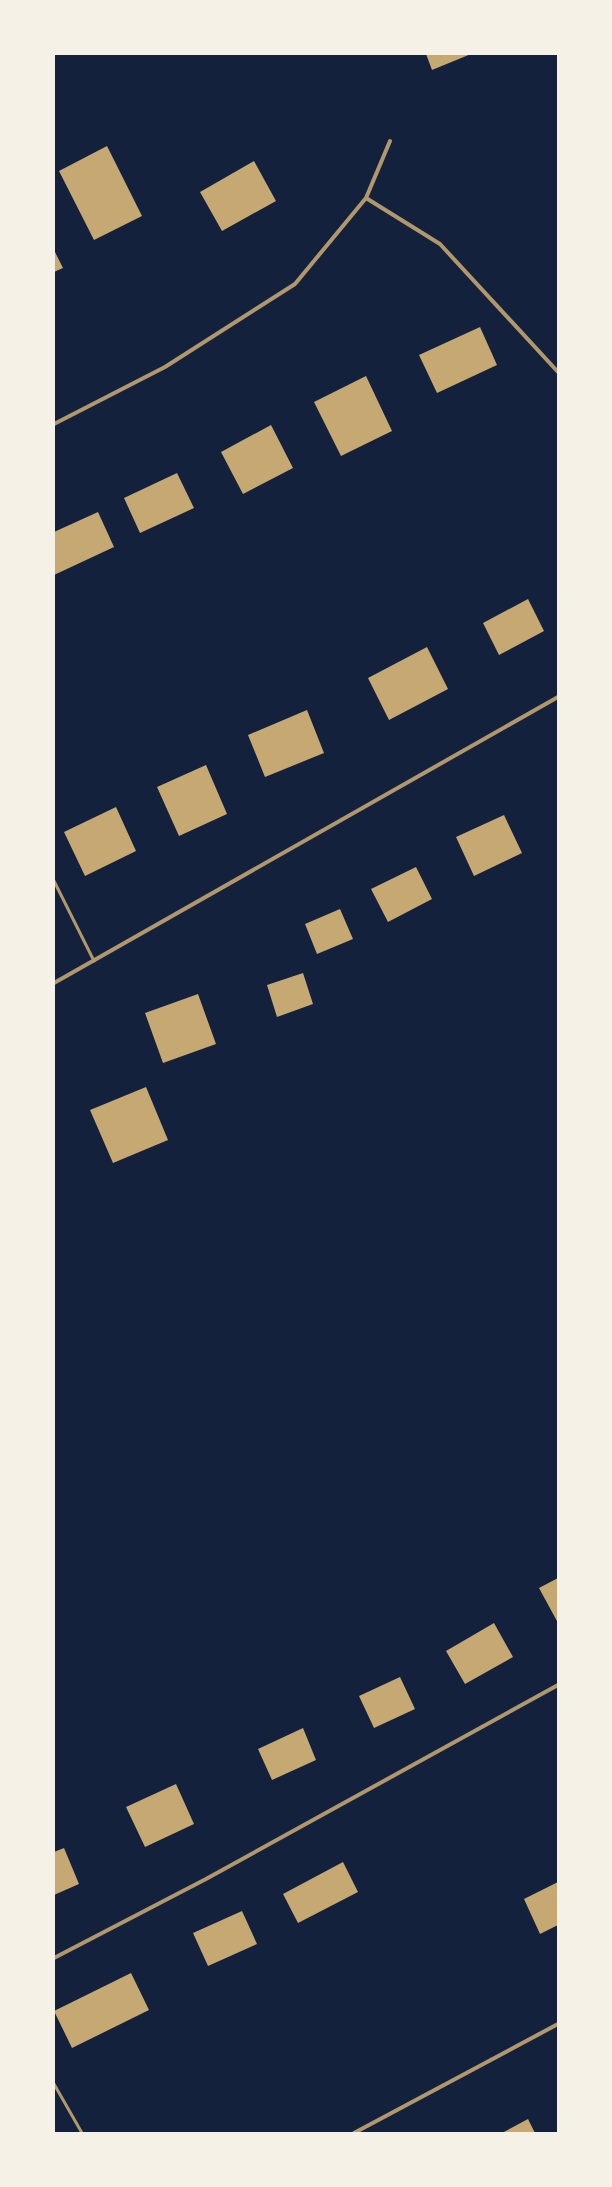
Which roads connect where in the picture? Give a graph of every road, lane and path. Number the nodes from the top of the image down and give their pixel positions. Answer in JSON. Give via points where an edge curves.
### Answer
{"nodes":[{"id":1,"x":390,"y":142,"type":"dead end"},
{"id":2,"x":366,"y":198,"type":"junction"},
{"id":3,"x":558,"y":372,"type":"edge"},
{"id":4,"x":54,"y":424,"type":"edge"},
{"id":5,"x":558,"y":697,"type":"edge"},
{"id":6,"x":54,"y":881,"type":"edge"},
{"id":7,"x":94,"y":961,"type":"junction"},
{"id":8,"x":54,"y":983,"type":"edge"},
{"id":9,"x":558,"y":1685,"type":"edge"},
{"id":10,"x":54,"y":1958,"type":"edge"},
{"id":11,"x":558,"y":2024,"type":"edge"},
{"id":12,"x":54,"y":2084,"type":"edge"},
{"id":13,"x":82,"y":2133,"type":"edge"},
{"id":14,"x":354,"y":2133,"type":"edge"}],
"edges":[{"from":1,"to":2,"type":"street"},
{"from":2,"to":3,"type":"street","via":[[440,244]]},
{"from":2,"to":4,"type":"street","via":[[295,284],[165,367]]},
{"from":5,"to":7,"type":"street"},
{"from":6,"to":7,"type":"lane"},
{"from":7,"to":8,"type":"street"},
{"from":9,"to":10,"type":"street","via":[[206,1879]]},
{"from":11,"to":14,"type":"street"},
{"from":12,"to":13,"type":"lane"}]}
